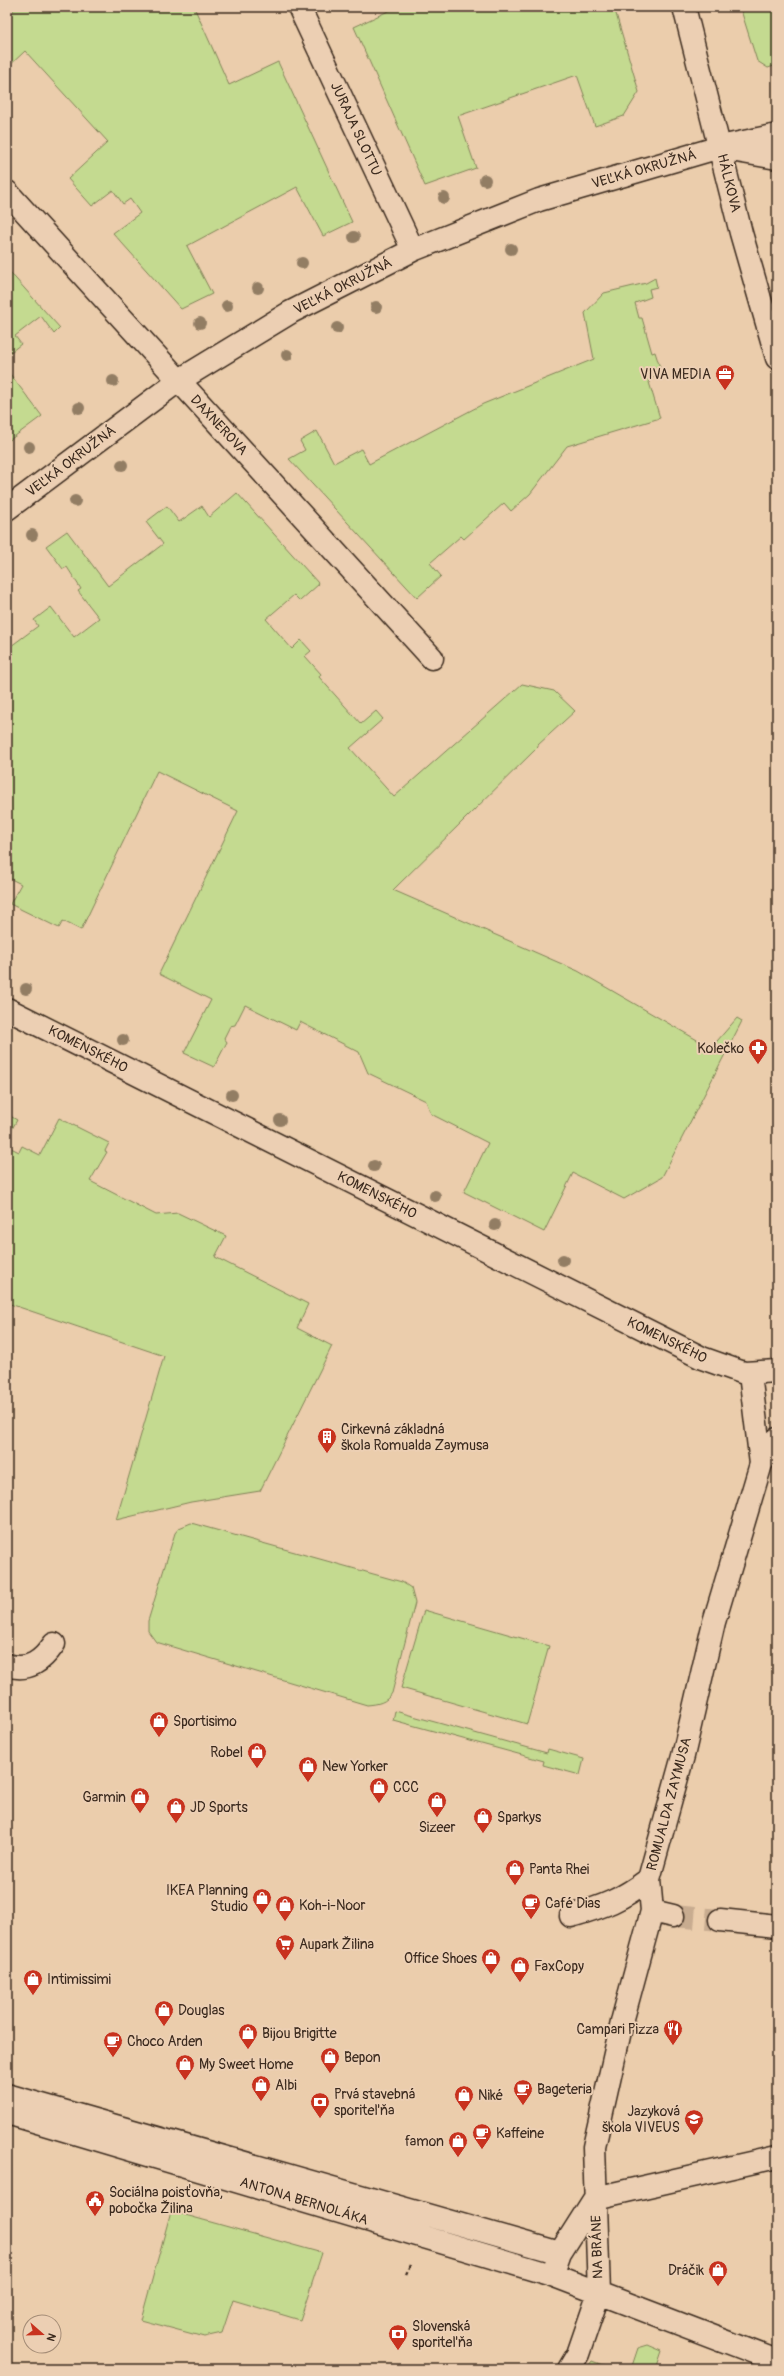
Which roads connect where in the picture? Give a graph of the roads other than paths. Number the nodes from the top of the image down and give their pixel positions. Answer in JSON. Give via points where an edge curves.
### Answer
{"nodes":[{"id":1,"x":299,"y":7,"type":"edge"},
{"id":2,"x":684,"y":7,"type":"edge"},
{"id":3,"x":777,"y":135,"type":"edge"},
{"id":4,"x":720,"y":148,"type":"junction"},
{"id":5,"x":777,"y":158,"type":"edge"},
{"id":6,"x":7,"y":192,"type":"edge"},
{"id":7,"x":413,"y":250,"type":"junction"},
{"id":8,"x":777,"y":358,"type":"edge"},
{"id":9,"x":178,"y":381,"type":"junction"},
{"id":10,"x":7,"y":509,"type":"edge"},
{"id":11,"x":432,"y":658,"type":"dead end"},
{"id":12,"x":7,"y":1009,"type":"edge"},
{"id":13,"x":777,"y":1371,"type":"edge"},
{"id":14,"x":750,"y":1374,"type":"junction"},
{"id":15,"x":777,"y":1439,"type":"edge"},
{"id":16,"x":761,"y":1464,"type":"junction"},
{"id":17,"x":54,"y":1644,"type":"dead end"},
{"id":18,"x":7,"y":1665,"type":"edge"},
{"id":19,"x":649,"y":1879,"type":"junction"},
{"id":20,"x":652,"y":1911,"type":"junction"},
{"id":21,"x":571,"y":1916,"type":"dead end"},
{"id":22,"x":673,"y":1916,"type":"tunnel mouth"},
{"id":23,"x":720,"y":1920,"type":"tunnel mouth"},
{"id":24,"x":777,"y":1926,"type":"edge"},
{"id":25,"x":7,"y":2095,"type":"edge"},
{"id":26,"x":7,"y":2112,"type":"edge"},
{"id":27,"x":777,"y":2156,"type":"edge"},
{"id":28,"x":595,"y":2198,"type":"junction"},
{"id":29,"x":560,"y":2253,"type":"junction"},
{"id":30,"x":552,"y":2276,"type":"junction"},
{"id":31,"x":599,"y":2293,"type":"junction"},
{"id":32,"x":777,"y":2360,"type":"edge"},
{"id":33,"x":569,"y":2369,"type":"edge"}],
"edges":[{"from":1,"to":7,"type":"street","name":"JURAJA SLOTTU"},
{"from":2,"to":4,"type":"street","name":"HÁLKOVA"},
{"from":3,"to":4,"type":"street","name":"VEĽKÁ OKRUŽNÁ"},
{"from":4,"to":5,"type":"street","name":"VEĽKÁ OKRUŽNÁ"},
{"from":4,"to":7,"type":"street","name":"VEĽKÁ OKRUŽNÁ","via":[[539,200]]},
{"from":4,"to":8,"type":"street","name":"HÁLKOVA"},
{"from":6,"to":9,"type":"street","name":"DAXNEROVA"},
{"from":7,"to":9,"type":"street","name":"VEĽKÁ OKRUŽNÁ","via":[[291,312]]},
{"from":9,"to":10,"type":"street","name":"VEĽKÁ OKRUŽNÁ"},
{"from":9,"to":11,"type":"street","name":"DAXNEROVA"},
{"from":12,"to":14,"type":"street","name":"KOMENSKÉHO","via":[[691,1353],[723,1367]]},
{"from":13,"to":14,"type":"street"},
{"from":14,"to":16,"type":"street","name":"ROMUALDA ZAYMUSA"},
{"from":15,"to":16,"type":"street","name":"ROMUALDA ZAYMUSA"},
{"from":16,"to":19,"type":"street","name":"ROMUALDA ZAYMUSA","via":[[714,1622],[683,1756]]},
{"from":17,"to":18,"type":"street","via":[[44,1657],[32,1666],[17,1668]]},
{"from":19,"to":20,"type":"street","name":"ROMUALDA ZAYMUSA"},
{"from":19,"to":21,"type":"street","via":[[625,1897]]},
{"from":20,"to":22,"type":"street"},
{"from":20,"to":28,"type":"street","name":"ROMUALDA ZAYMUSA","via":[[622,2018],[594,2147]]},
{"from":23,"to":24,"type":"street"},
{"from":25,"to":29,"type":"street","name":"ANTONA BERNOLÁKA"},
{"from":26,"to":30,"type":"street","name":"ANTONA BERNOLÁKA"},
{"from":27,"to":28,"type":"street","name":"NA BRÁNE"},
{"from":28,"to":29,"type":"street"},
{"from":28,"to":31,"type":"street","name":"NA BRÁNE"},
{"from":29,"to":30,"type":"street"},
{"from":30,"to":31,"type":"street","name":"ANTONA BERNOLÁKA"},
{"from":31,"to":32,"type":"street","name":"NA BRÁNE"},
{"from":31,"to":33,"type":"street","via":[[578,2354]]}]}
